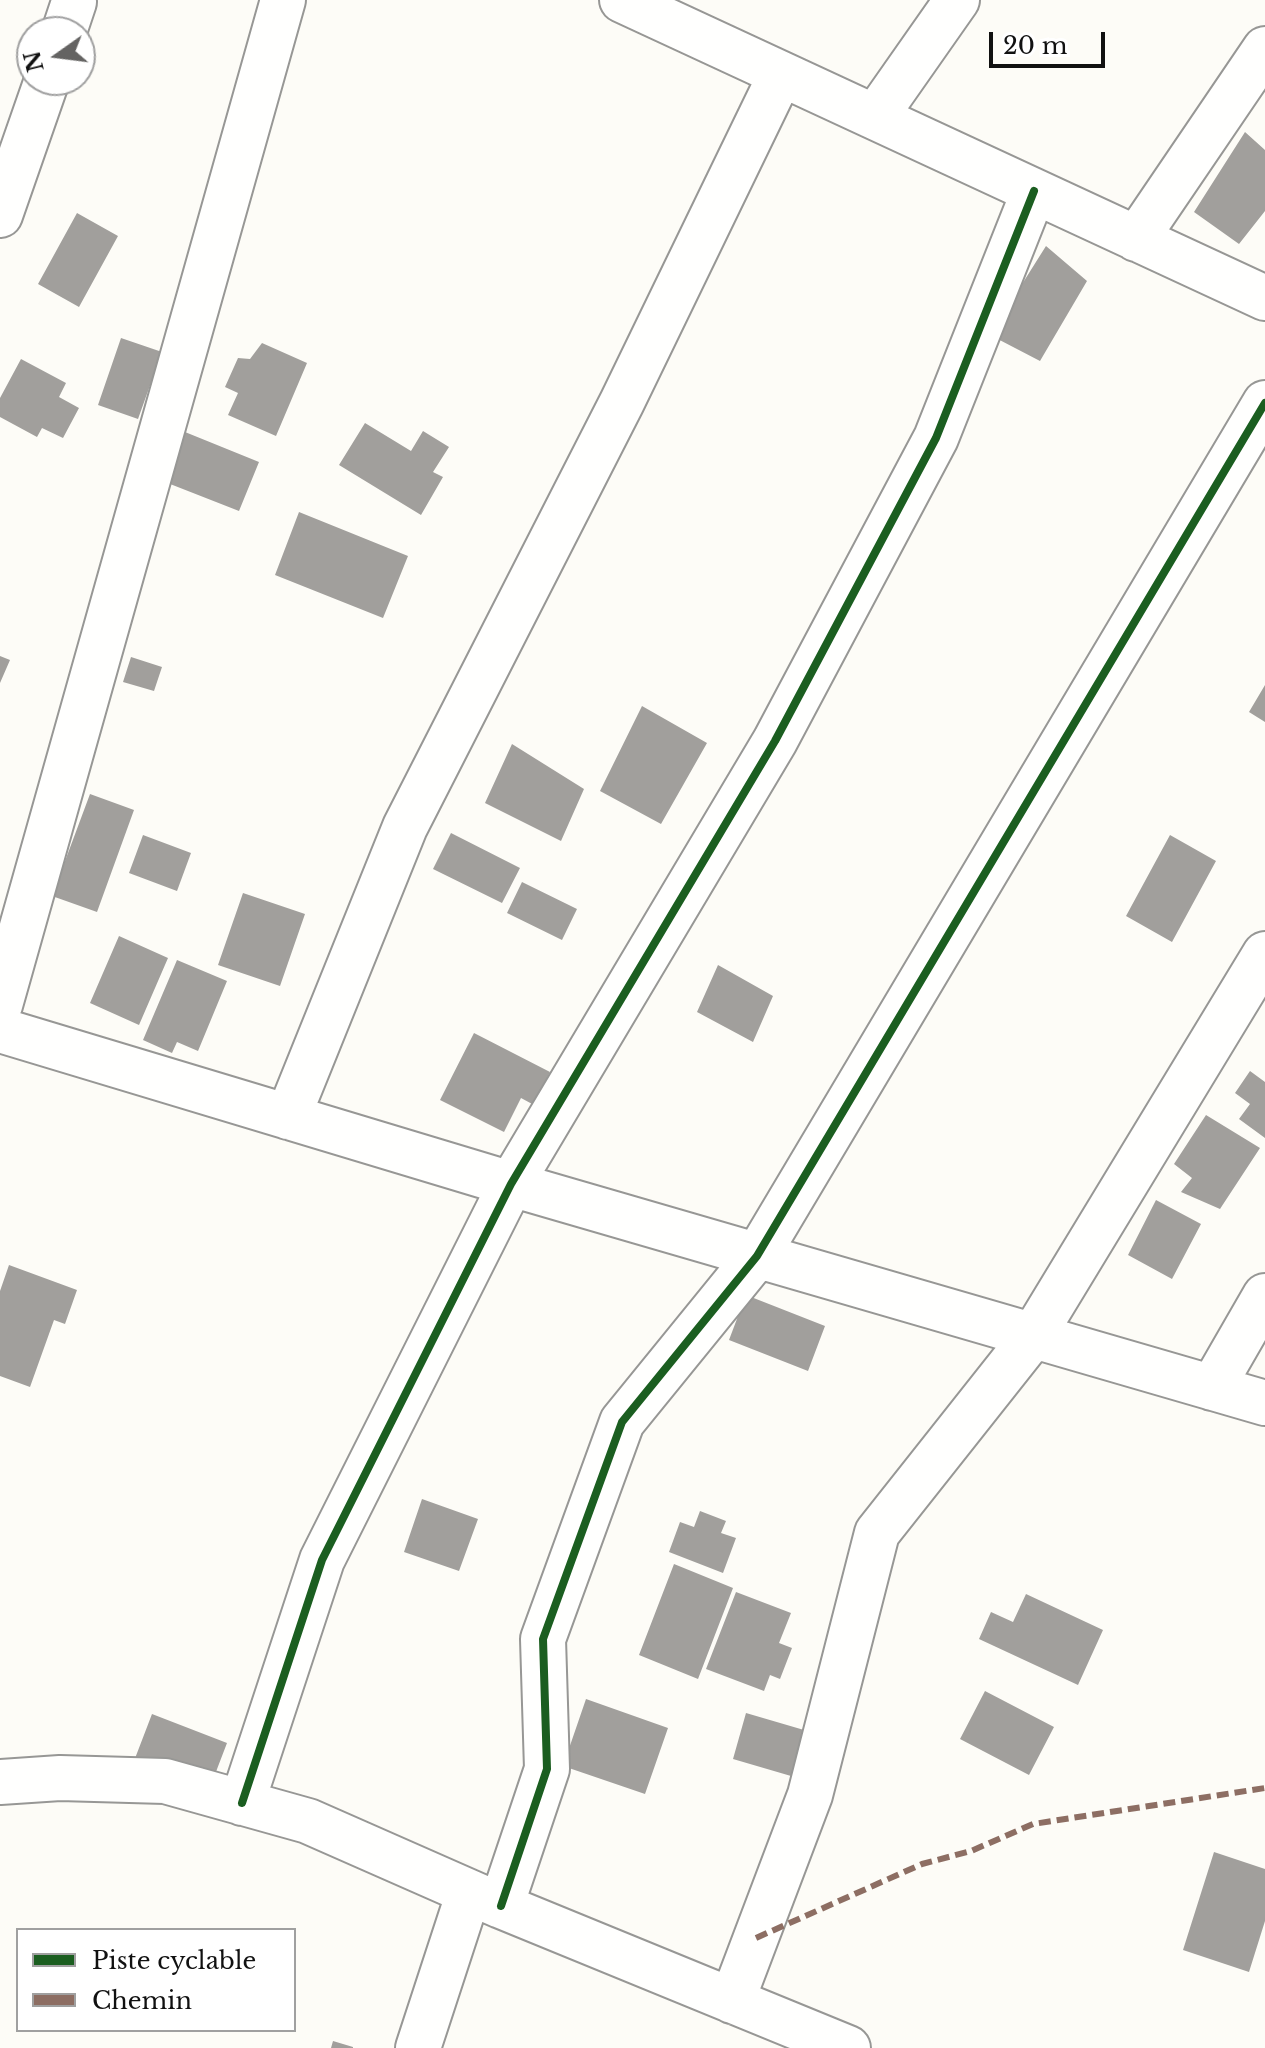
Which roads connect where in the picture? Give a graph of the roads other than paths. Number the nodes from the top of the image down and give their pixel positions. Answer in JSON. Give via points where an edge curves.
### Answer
{"nodes":[{"id":1,"x":283,"y":0,"type":"edge"},
{"id":2,"x":622,"y":0,"type":"edge"},
{"id":3,"x":957,"y":0,"type":"edge"},
{"id":4,"x":1265,"y":49,"type":"edge"},
{"id":5,"x":781,"y":74,"type":"junction"},
{"id":6,"x":41,"y":96,"type":"edge"},
{"id":7,"x":875,"y":117,"type":"junction"},
{"id":8,"x":1034,"y":191,"type":"junction"},
{"id":9,"x":0,"y":215,"type":"edge"},
{"id":10,"x":1136,"y":239,"type":"junction"},
{"id":11,"x":1265,"y":298,"type":"edge"},
{"id":12,"x":1265,"y":403,"type":"edge"},
{"id":13,"x":1265,"y":954,"type":"edge"},
{"id":14,"x":0,"y":1005,"type":"edge"},
{"id":15,"x":0,"y":1030,"type":"edge"},
{"id":16,"x":288,"y":1117,"type":"junction"},
{"id":17,"x":511,"y":1184,"type":"junction"},
{"id":18,"x":757,"y":1256,"type":"junction"},
{"id":19,"x":1265,"y":1296,"type":"edge"},
{"id":20,"x":1033,"y":1336,"type":"junction"},
{"id":21,"x":1212,"y":1388,"type":"junction"},
{"id":22,"x":1265,"y":1403,"type":"edge"},
{"id":23,"x":0,"y":1782,"type":"edge"},
{"id":24,"x":242,"y":1803,"type":"junction"},
{"id":25,"x":485,"y":1899,"type":"junction"},
{"id":26,"x":732,"y":2001,"type":"junction"},
{"id":27,"x":418,"y":2048,"type":"edge"},
{"id":28,"x":848,"y":2048,"type":"edge"}],
"edges":[{"from":1,"to":14,"type":"street"},
{"from":2,"to":5,"type":"street"},
{"from":3,"to":7,"type":"street"},
{"from":4,"to":10,"type":"street"},
{"from":5,"to":7,"type":"street"},
{"from":5,"to":16,"type":"street","via":[[622,402],[405,827]]},
{"from":6,"to":9,"type":"street"},
{"from":7,"to":8,"type":"street"},
{"from":8,"to":10,"type":"street"},
{"from":8,"to":17,"type":"street","via":[[936,438],[775,741]]},
{"from":10,"to":11,"type":"street"},
{"from":12,"to":18,"type":"street"},
{"from":13,"to":20,"type":"street"},
{"from":15,"to":16,"type":"street"},
{"from":16,"to":17,"type":"street"},
{"from":17,"to":18,"type":"street"},
{"from":17,"to":24,"type":"street","via":[[322,1560]]},
{"from":18,"to":20,"type":"street"},
{"from":18,"to":25,"type":"street","via":[[622,1422],[543,1639],[547,1769]]},
{"from":19,"to":21,"type":"street"},
{"from":20,"to":21,"type":"street"},
{"from":20,"to":26,"type":"street","via":[[877,1533],[810,1795]]},
{"from":21,"to":22,"type":"street"},
{"from":23,"to":24,"type":"street","via":[[165,1781]]},
{"from":24,"to":25,"type":"street","via":[[308,1821]]},
{"from":25,"to":26,"type":"street"},
{"from":25,"to":27,"type":"street"},
{"from":26,"to":28,"type":"street"}]}
